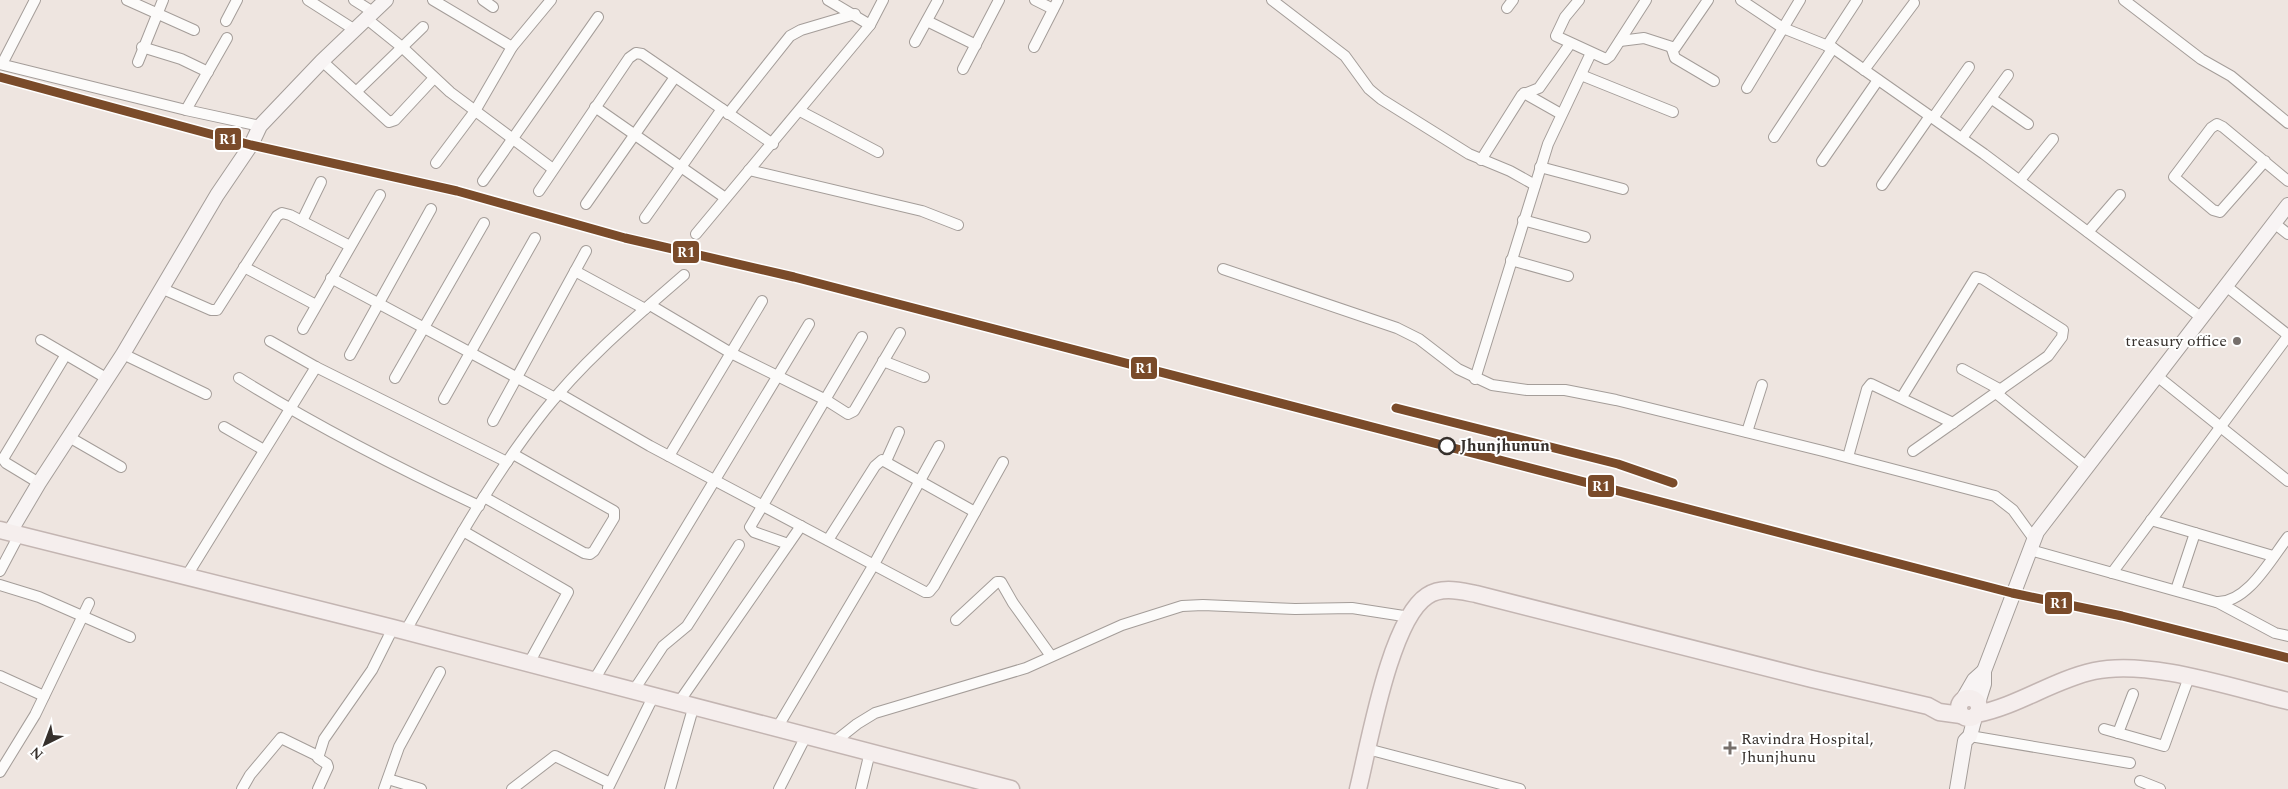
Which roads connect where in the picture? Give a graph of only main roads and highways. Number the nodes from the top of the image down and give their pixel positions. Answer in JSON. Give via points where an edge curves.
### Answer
{"nodes":[{"id":1,"x":10,"y":532,"type":"edge"},
{"id":2,"x":1399,"y":640,"type":"junction"},
{"id":3,"x":2288,"y":702,"type":"edge"},
{"id":4,"x":1011,"y":789,"type":"edge"},
{"id":5,"x":1358,"y":789,"type":"edge"},
{"id":6,"x":1366,"y":789,"type":"edge"}],
"edges":[{"from":1,"to":4,"type":"main road"},
{"from":2,"to":3,"type":"main road","via":[[1417,605],[1440,590],[1476,594],[1928,706],[1942,701],[1970,709],[1996,711],[2072,677],[2104,669],[2127,668],[2189,677]]},
{"from":2,"to":5,"type":"main road","via":[[1392,654]]},
{"from":2,"to":6,"type":"main road","via":[[1401,655]]}]}
